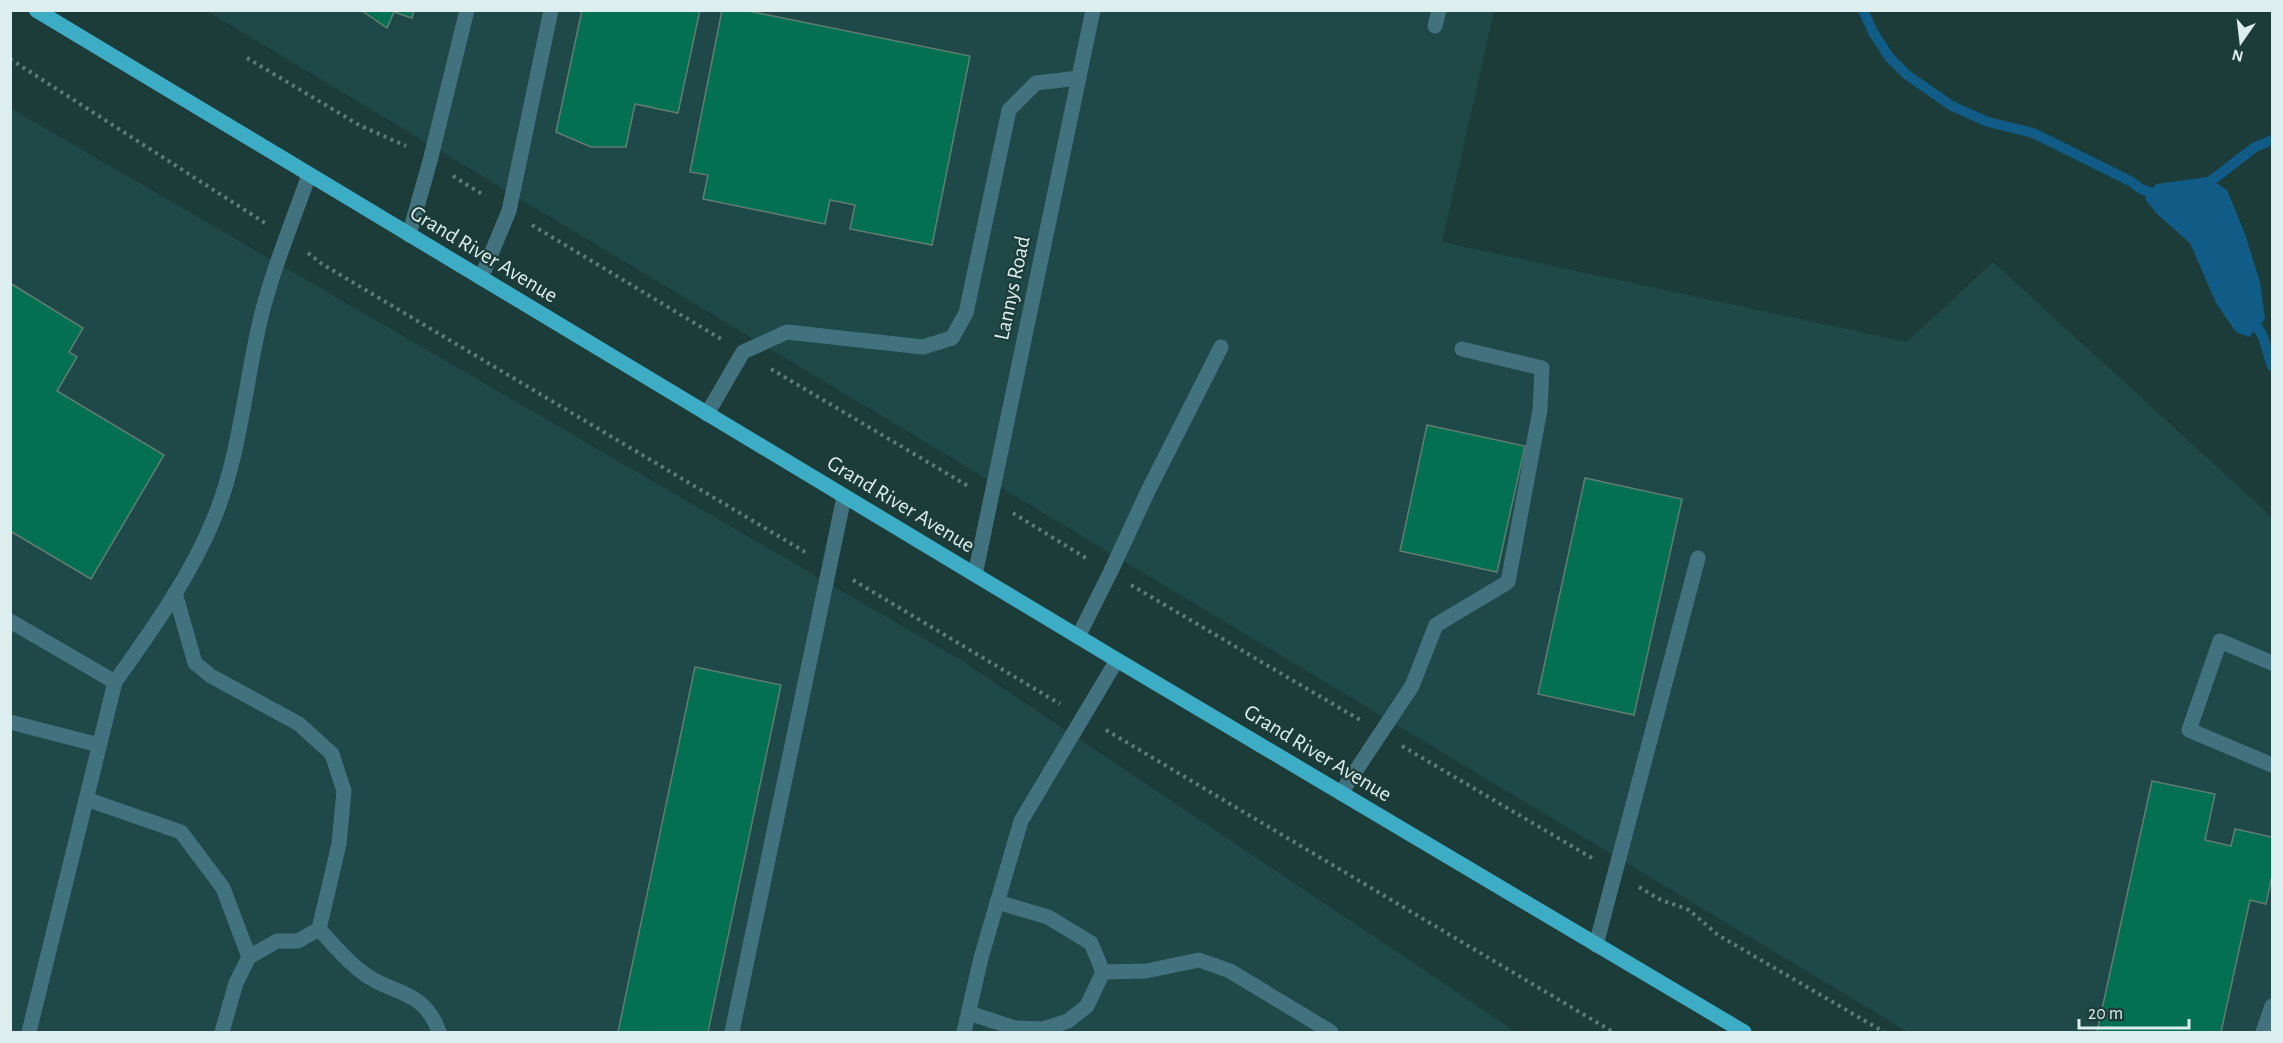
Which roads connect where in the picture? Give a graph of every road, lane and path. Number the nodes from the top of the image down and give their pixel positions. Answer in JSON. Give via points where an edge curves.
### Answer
{"nodes":[{"id":1,"x":36,"y":10,"type":"edge"},
{"id":2,"x":467,"y":10,"type":"edge"},
{"id":3,"x":551,"y":10,"type":"edge"},
{"id":4,"x":1093,"y":10,"type":"edge"},
{"id":5,"x":1439,"y":10,"type":"edge"},
{"id":6,"x":1435,"y":26,"type":"dead end"},
{"id":7,"x":247,"y":58,"type":"dead end"},
{"id":8,"x":10,"y":59,"type":"edge"},
{"id":9,"x":1079,"y":78,"type":"junction"},
{"id":10,"x":430,"y":161,"type":"junction"},
{"id":11,"x":309,"y":175,"type":"junction"},
{"id":12,"x":509,"y":211,"type":"junction"},
{"id":13,"x":409,"y":235,"type":"junction"},
{"id":14,"x":287,"y":237,"type":"junction"},
{"id":15,"x":482,"y":278,"type":"junction"},
{"id":16,"x":1221,"y":347,"type":"dead end"},
{"id":17,"x":1462,"y":349,"type":"dead end"},
{"id":18,"x":743,"y":352,"type":"junction"},
{"id":19,"x":707,"y":414,"type":"junction"},
{"id":20,"x":844,"y":497,"type":"junction"},
{"id":21,"x":991,"y":499,"type":"junction"},
{"id":22,"x":1698,"y":558,"type":"dead end"},
{"id":23,"x":830,"y":566,"type":"junction"},
{"id":24,"x":1110,"y":573,"type":"junction"},
{"id":25,"x":975,"y":575,"type":"junction"},
{"id":26,"x":175,"y":593,"type":"junction"},
{"id":27,"x":10,"y":621,"type":"edge"},
{"id":28,"x":1078,"y":637,"type":"junction"},
{"id":29,"x":1116,"y":660,"type":"junction"},
{"id":30,"x":2272,"y":663,"type":"edge"},
{"id":31,"x":115,"y":682,"type":"junction"},
{"id":32,"x":1083,"y":717,"type":"junction"},
{"id":33,"x":10,"y":722,"type":"edge"},
{"id":34,"x":1382,"y":734,"type":"junction"},
{"id":35,"x":99,"y":745,"type":"junction"},
{"id":36,"x":2272,"y":765,"type":"edge"},
{"id":37,"x":1341,"y":793,"type":"junction"},
{"id":38,"x":86,"y":799,"type":"junction"},
{"id":39,"x":1616,"y":873,"type":"junction"},
{"id":40,"x":997,"y":902,"type":"junction"},
{"id":41,"x":319,"y":929,"type":"junction"},
{"id":42,"x":1596,"y":945,"type":"junction"},
{"id":43,"x":249,"y":957,"type":"junction"},
{"id":44,"x":1103,"y":972,"type":"junction"},
{"id":45,"x":2272,"y":1005,"type":"edge"},
{"id":46,"x":969,"y":1012,"type":"junction"},
{"id":47,"x":1043,"y":1031,"type":"edge"},
{"id":48,"x":29,"y":1032,"type":"edge"},
{"id":49,"x":222,"y":1032,"type":"edge"},
{"id":50,"x":439,"y":1032,"type":"edge"},
{"id":51,"x":732,"y":1032,"type":"edge"},
{"id":52,"x":964,"y":1032,"type":"edge"},
{"id":53,"x":1331,"y":1032,"type":"edge"},
{"id":54,"x":1613,"y":1032,"type":"edge"},
{"id":55,"x":1744,"y":1032,"type":"edge"},
{"id":56,"x":1884,"y":1032,"type":"edge"},
{"id":57,"x":2263,"y":1032,"type":"edge"}],
"edges":[{"from":1,"to":11,"type":"main road","name":"Grand River Avenue"},
{"from":2,"to":10,"type":"street"},
{"from":3,"to":12,"type":"street"},
{"from":4,"to":9,"type":"street","name":"Lannys Road"},
{"from":5,"to":6,"type":"street"},
{"from":7,"to":10,"type":"path","via":[[359,125]]},
{"from":8,"to":14,"type":"path"},
{"from":9,"to":18,"type":"street","via":[[1036,83],[1009,110],[966,313],[952,338],[923,347],[787,332]]},
{"from":9,"to":21,"type":"street","name":"Lannys Road"},
{"from":10,"to":12,"type":"path"},
{"from":10,"to":13,"type":"street"},
{"from":11,"to":13,"type":"main road","name":"Grand River Avenue"},
{"from":11,"to":14,"type":"street"},
{"from":12,"to":15,"type":"street"},
{"from":12,"to":18,"type":"path"},
{"from":13,"to":15,"type":"main road","name":"Grand River Avenue"},
{"from":14,"to":23,"type":"path","via":[[322,264]]},
{"from":14,"to":26,"type":"street","via":[[260,320],[216,515]]},
{"from":15,"to":19,"type":"main road","name":"Grand River Avenue"},
{"from":16,"to":24,"type":"street"},
{"from":17,"to":34,"type":"street","via":[[1542,368],[1540,410],[1508,582],[1436,625],[1412,686]]},
{"from":18,"to":19,"type":"street"},
{"from":18,"to":21,"type":"path"},
{"from":19,"to":20,"type":"main road","name":"Grand River Avenue"},
{"from":20,"to":23,"type":"street"},
{"from":20,"to":25,"type":"main road","name":"Grand River Avenue"},
{"from":21,"to":24,"type":"path"},
{"from":21,"to":25,"type":"street","name":"Lannys Road"},
{"from":22,"to":39,"type":"street"},
{"from":23,"to":32,"type":"path"},
{"from":23,"to":51,"type":"street"},
{"from":24,"to":28,"type":"street"},
{"from":24,"to":34,"type":"path"},
{"from":25,"to":28,"type":"main road","name":"Grand River Avenue"},
{"from":26,"to":31,"type":"street"},
{"from":26,"to":41,"type":"street","via":[[195,663],[299,724],[332,754],[344,791],[339,844]]},
{"from":27,"to":31,"type":"street"},
{"from":28,"to":29,"type":"main road","name":"Grand River Avenue"},
{"from":29,"to":32,"type":"street"},
{"from":29,"to":37,"type":"main road","name":"Grand River Avenue"},
{"from":30,"to":36,"type":"street","via":[[2220,641],[2189,730]]},
{"from":31,"to":35,"type":"street"},
{"from":32,"to":40,"type":"street","via":[[1021,821]]},
{"from":32,"to":54,"type":"path"},
{"from":33,"to":35,"type":"street"},
{"from":34,"to":37,"type":"street"},
{"from":34,"to":39,"type":"path"},
{"from":35,"to":38,"type":"street"},
{"from":37,"to":42,"type":"main road","name":"Grand River Avenue"},
{"from":38,"to":43,"type":"street","via":[[181,832],[223,888]]},
{"from":38,"to":48,"type":"street"},
{"from":39,"to":42,"type":"street"},
{"from":39,"to":56,"type":"path","via":[[1659,899],[1689,910],[1718,934]]},
{"from":40,"to":44,"type":"street","via":[[1048,917],[1091,943]]},
{"from":40,"to":46,"type":"street"},
{"from":41,"to":43,"type":"street","via":[[298,941],[277,941]]},
{"from":41,"to":50,"type":"street","via":[[358,970],[418,1000],[433,1016]]},
{"from":42,"to":55,"type":"main road","name":"Grand River Avenue"},
{"from":43,"to":49,"type":"street","via":[[236,983]]},
{"from":44,"to":47,"type":"street","via":[[1087,1006],[1068,1021]]},
{"from":44,"to":53,"type":"street","via":[[1146,971],[1199,960],[1230,971]]},
{"from":45,"to":57,"type":"street"},
{"from":46,"to":47,"type":"street","via":[[1015,1028]]},
{"from":46,"to":52,"type":"street"}]}
